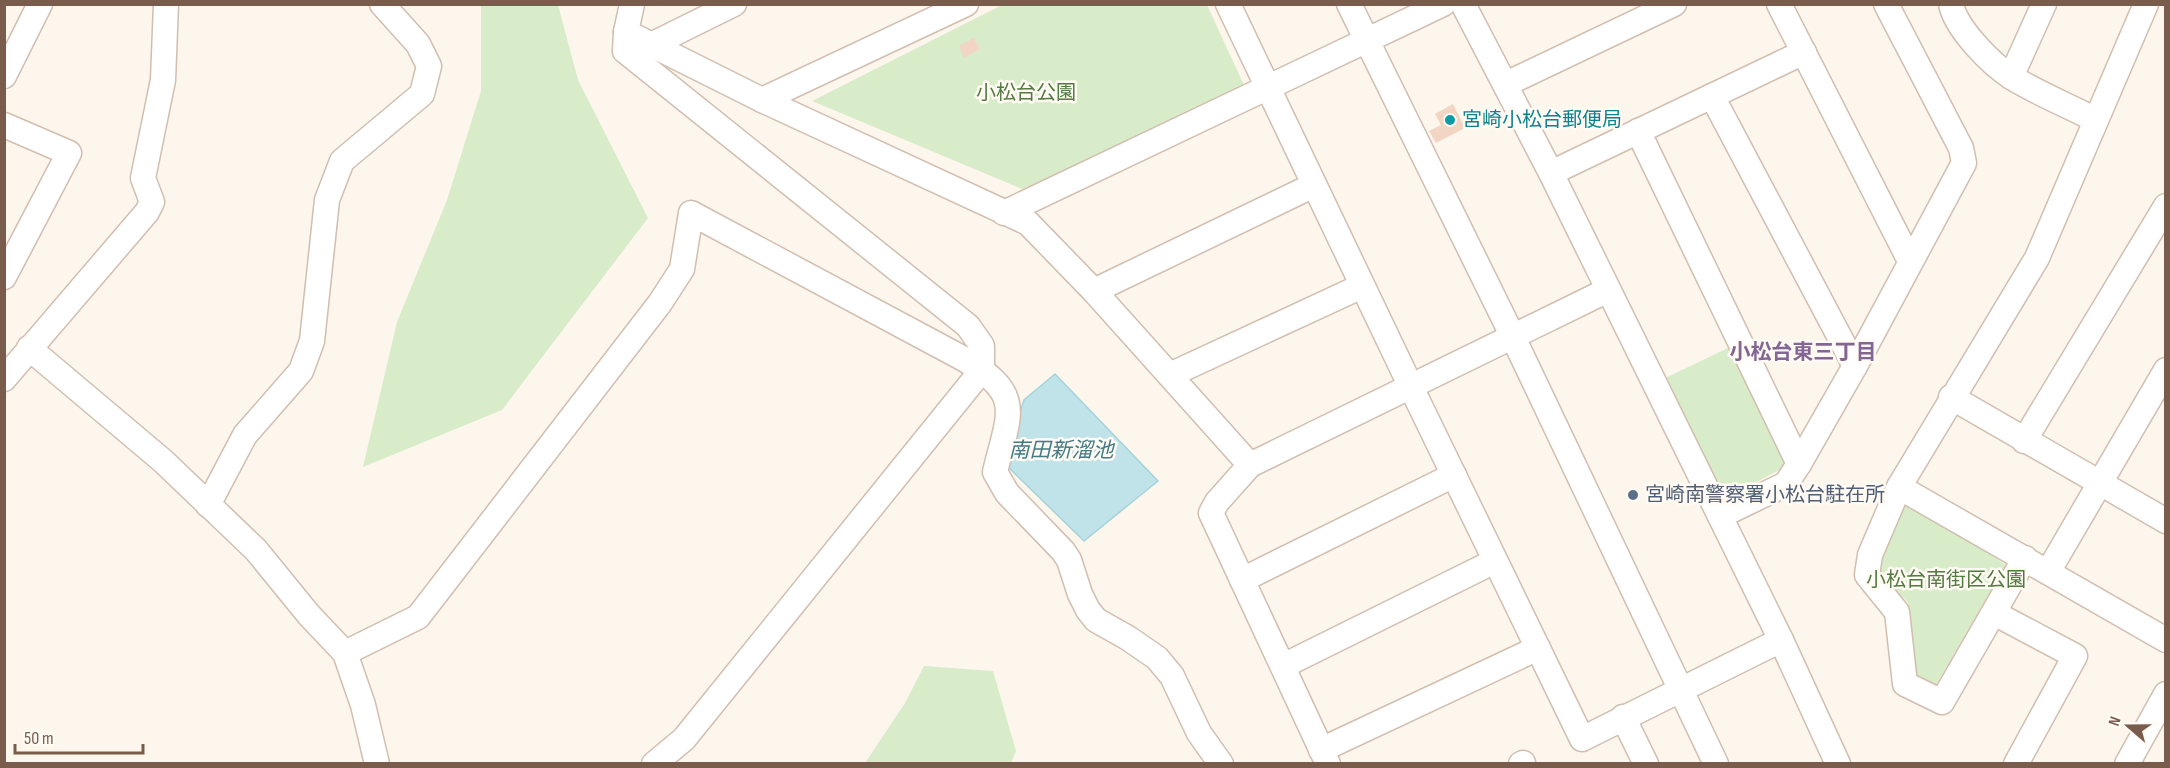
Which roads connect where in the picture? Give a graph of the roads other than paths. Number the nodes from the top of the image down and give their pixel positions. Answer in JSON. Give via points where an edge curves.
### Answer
{"nodes":[{"id":1,"x":40,"y":4,"type":"edge"},
{"id":2,"x":166,"y":4,"type":"edge"},
{"id":3,"x":382,"y":4,"type":"edge"},
{"id":4,"x":632,"y":4,"type":"edge"},
{"id":5,"x":734,"y":4,"type":"edge"},
{"id":6,"x":966,"y":4,"type":"edge"},
{"id":7,"x":1228,"y":4,"type":"edge"},
{"id":8,"x":1350,"y":4,"type":"edge"},
{"id":9,"x":1443,"y":4,"type":"edge"},
{"id":10,"x":1463,"y":4,"type":"edge"},
{"id":11,"x":1674,"y":4,"type":"edge"},
{"id":12,"x":1779,"y":4,"type":"edge"},
{"id":13,"x":1886,"y":4,"type":"edge"},
{"id":14,"x":1951,"y":4,"type":"edge"},
{"id":15,"x":2044,"y":4,"type":"edge"},
{"id":16,"x":2146,"y":4,"type":"edge"},
{"id":17,"x":626,"y":32,"type":"junction"},
{"id":18,"x":1367,"y":41,"type":"junction"},
{"id":19,"x":651,"y":45,"type":"junction"},
{"id":20,"x":1804,"y":52,"type":"junction"},
{"id":21,"x":4,"y":76,"type":"edge"},
{"id":22,"x":2012,"y":77,"type":"junction"},
{"id":23,"x":1506,"y":84,"type":"junction"},
{"id":24,"x":1268,"y":88,"type":"junction"},
{"id":25,"x":1712,"y":96,"type":"junction"},
{"id":26,"x":762,"y":100,"type":"junction"},
{"id":27,"x":2096,"y":120,"type":"junction"},
{"id":28,"x":4,"y":125,"type":"edge"},
{"id":29,"x":1638,"y":131,"type":"junction"},
{"id":30,"x":1551,"y":173,"type":"junction"},
{"id":31,"x":1314,"y":185,"type":"junction"},
{"id":32,"x":2166,"y":206,"type":"edge"},
{"id":33,"x":1004,"y":213,"type":"junction"},
{"id":34,"x":1910,"y":261,"type":"junction"},
{"id":35,"x":4,"y":277,"type":"edge"},
{"id":36,"x":1362,"y":286,"type":"junction"},
{"id":37,"x":1608,"y":290,"type":"junction"},
{"id":38,"x":1094,"y":291,"type":"junction"},
{"id":39,"x":1514,"y":337,"type":"junction"},
{"id":40,"x":29,"y":348,"type":"junction"},
{"id":41,"x":1855,"y":366,"type":"junction"},
{"id":42,"x":982,"y":370,"type":"junction"},
{"id":43,"x":2166,"y":370,"type":"edge"},
{"id":44,"x":1170,"y":375,"type":"junction"},
{"id":45,"x":4,"y":379,"type":"edge"},
{"id":46,"x":1411,"y":387,"type":"junction"},
{"id":47,"x":1951,"y":397,"type":"junction"},
{"id":48,"x":2024,"y":441,"type":"junction"},
{"id":49,"x":1799,"y":464,"type":"junction"},
{"id":50,"x":1250,"y":465,"type":"junction"},
{"id":51,"x":1454,"y":475,"type":"junction"},
{"id":52,"x":2099,"y":484,"type":"junction"},
{"id":53,"x":1899,"y":487,"type":"junction"},
{"id":54,"x":208,"y":505,"type":"junction"},
{"id":55,"x":1720,"y":516,"type":"junction"},
{"id":56,"x":2166,"y":521,"type":"edge"},
{"id":57,"x":2025,"y":558,"type":"junction"},
{"id":58,"x":1495,"y":561,"type":"junction"},
{"id":59,"x":2048,"y":572,"type":"junction"},
{"id":60,"x":1242,"y":580,"type":"junction"},
{"id":61,"x":1994,"y":614,"type":"junction"},
{"id":62,"x":1781,"y":640,"type":"junction"},
{"id":63,"x":2166,"y":640,"type":"edge"},
{"id":64,"x":1538,"y":648,"type":"junction"},
{"id":65,"x":345,"y":653,"type":"junction"},
{"id":66,"x":1282,"y":666,"type":"junction"},
{"id":67,"x":1680,"y":690,"type":"junction"},
{"id":68,"x":2166,"y":694,"type":"edge"},
{"id":69,"x":1623,"y":717,"type":"junction"},
{"id":70,"x":1325,"y":757,"type":"edge"},
{"id":71,"x":377,"y":764,"type":"edge"},
{"id":72,"x":654,"y":764,"type":"edge"},
{"id":73,"x":1221,"y":764,"type":"edge"},
{"id":74,"x":1646,"y":764,"type":"edge"},
{"id":75,"x":1716,"y":764,"type":"edge"},
{"id":76,"x":1838,"y":764,"type":"edge"},
{"id":77,"x":2016,"y":764,"type":"edge"},
{"id":78,"x":2127,"y":764,"type":"edge"}],
"edges":[{"from":1,"to":21,"type":"street"},
{"from":2,"to":40,"type":"street","via":[[162,80],[143,178],[152,202]]},
{"from":3,"to":54,"type":"street","via":[[418,44],[429,66],[422,94],[342,161],[327,200],[312,341],[301,371],[245,435]]},
{"from":4,"to":17,"type":"street"},
{"from":5,"to":19,"type":"street"},
{"from":6,"to":26,"type":"street"},
{"from":7,"to":24,"type":"street"},
{"from":8,"to":18,"type":"street"},
{"from":9,"to":18,"type":"street"},
{"from":10,"to":23,"type":"street"},
{"from":11,"to":23,"type":"street"},
{"from":12,"to":20,"type":"street"},
{"from":13,"to":34,"type":"street","via":[[1961,148],[1964,163]]},
{"from":14,"to":22,"type":"street","via":[[1968,39]]},
{"from":15,"to":22,"type":"street"},
{"from":16,"to":27,"type":"street"},
{"from":17,"to":19,"type":"street"},
{"from":17,"to":42,"type":"street","via":[[625,51],[968,326],[982,346]]},
{"from":18,"to":24,"type":"street"},
{"from":18,"to":39,"type":"street"},
{"from":19,"to":26,"type":"street"},
{"from":20,"to":25,"type":"street"},
{"from":20,"to":34,"type":"street"},
{"from":22,"to":27,"type":"street"},
{"from":23,"to":30,"type":"street"},
{"from":24,"to":31,"type":"street"},
{"from":24,"to":33,"type":"street"},
{"from":25,"to":29,"type":"street"},
{"from":25,"to":41,"type":"street"},
{"from":26,"to":33,"type":"street"},
{"from":27,"to":47,"type":"street","via":[[2037,258]]},
{"from":28,"to":35,"type":"street","via":[[69,153]]},
{"from":29,"to":30,"type":"street"},
{"from":29,"to":49,"type":"street"},
{"from":30,"to":37,"type":"street"},
{"from":31,"to":36,"type":"street"},
{"from":31,"to":38,"type":"street"},
{"from":32,"to":48,"type":"street"},
{"from":33,"to":38,"type":"street","via":[[1028,223]]},
{"from":34,"to":41,"type":"street"},
{"from":36,"to":44,"type":"street"},
{"from":36,"to":46,"type":"street"},
{"from":37,"to":39,"type":"street"},
{"from":37,"to":55,"type":"street"},
{"from":38,"to":44,"type":"street"},
{"from":39,"to":46,"type":"street"},
{"from":39,"to":67,"type":"street"},
{"from":40,"to":45,"type":"street"},
{"from":40,"to":54,"type":"street","via":[[163,461]]},
{"from":41,"to":49,"type":"street"},
{"from":42,"to":65,"type":"street","via":[[691,213],[682,269],[660,303],[418,617]]},
{"from":42,"to":72,"type":"street","via":[[684,739]]},
{"from":42,"to":73,"type":"street","via":[[1004,391],[1010,412],[995,472],[1007,493],[1063,551],[1080,594],[1096,620],[1157,658],[1172,676],[1199,733]]},
{"from":43,"to":52,"type":"street"},
{"from":44,"to":50,"type":"street"},
{"from":46,"to":50,"type":"street"},
{"from":46,"to":51,"type":"street"},
{"from":47,"to":48,"type":"street"},
{"from":47,"to":53,"type":"street"},
{"from":48,"to":52,"type":"street"},
{"from":49,"to":55,"type":"street","via":[[1786,483]]},
{"from":50,"to":60,"type":"street","via":[[1211,513]]},
{"from":51,"to":58,"type":"street"},
{"from":51,"to":60,"type":"street"},
{"from":52,"to":56,"type":"street"},
{"from":52,"to":59,"type":"street"},
{"from":53,"to":57,"type":"street"},
{"from":53,"to":61,"type":"street","via":[[1870,555],[1867,575],[1897,612],[1905,684],[1942,702]]},
{"from":54,"to":65,"type":"street","via":[[256,550]]},
{"from":55,"to":62,"type":"street"},
{"from":57,"to":59,"type":"street"},
{"from":57,"to":61,"type":"street"},
{"from":58,"to":64,"type":"street"},
{"from":58,"to":66,"type":"street"},
{"from":59,"to":63,"type":"street"},
{"from":60,"to":66,"type":"street"},
{"from":61,"to":77,"type":"street","via":[[2075,656]]},
{"from":62,"to":67,"type":"street"},
{"from":62,"to":76,"type":"street"},
{"from":64,"to":69,"type":"street","via":[[1582,739]]},
{"from":64,"to":70,"type":"street"},
{"from":65,"to":71,"type":"street"},
{"from":66,"to":70,"type":"street"},
{"from":67,"to":69,"type":"street"},
{"from":67,"to":75,"type":"street"},
{"from":68,"to":78,"type":"street"},
{"from":69,"to":74,"type":"street"}]}
